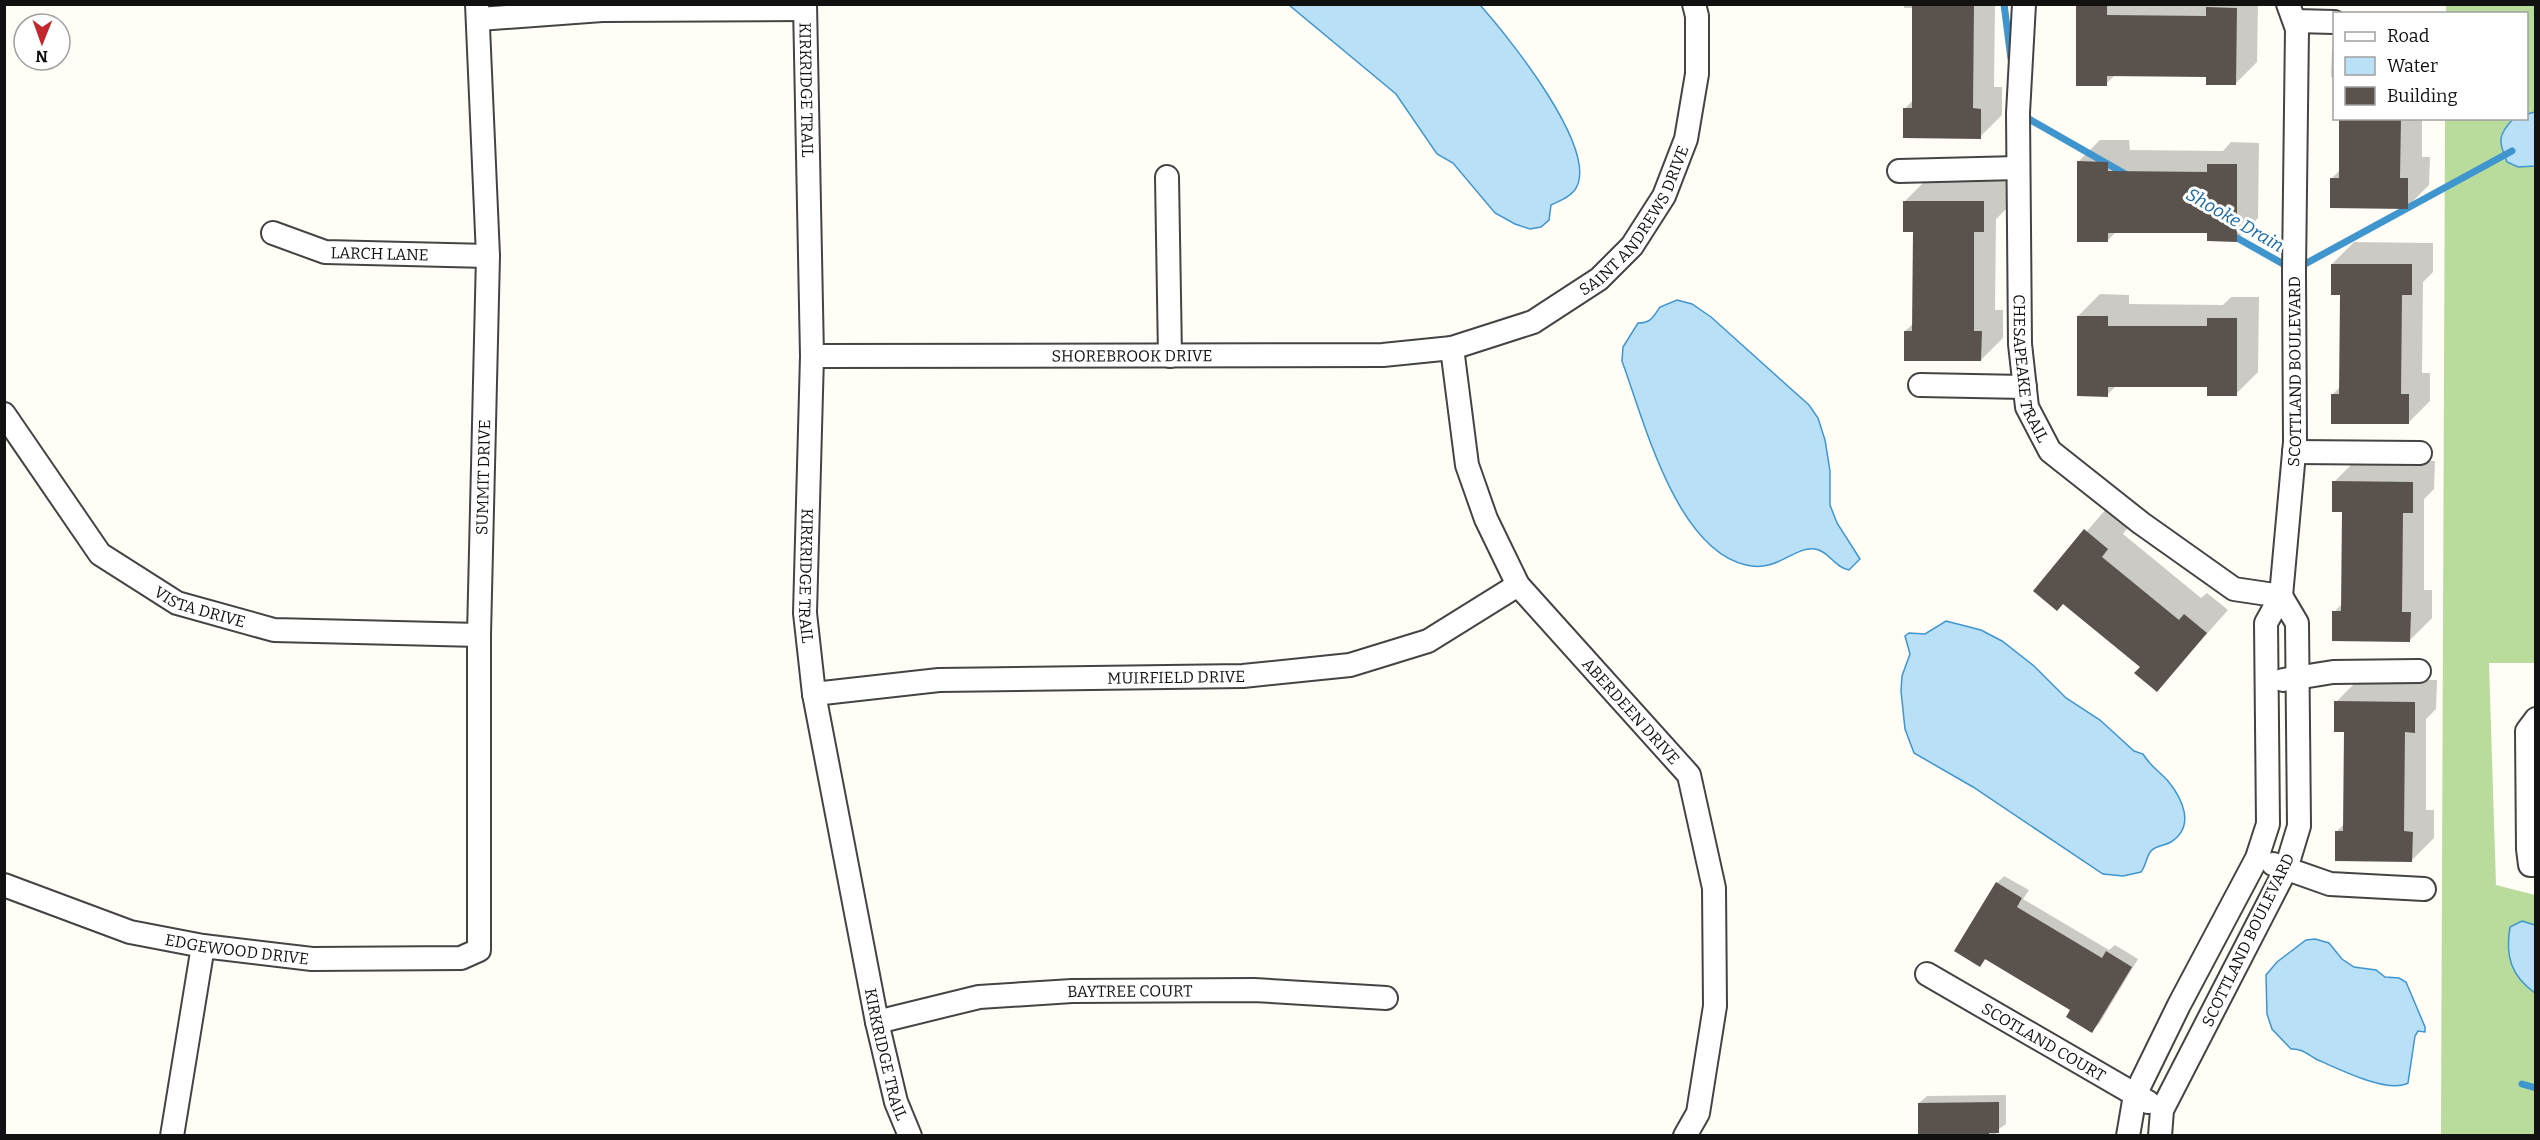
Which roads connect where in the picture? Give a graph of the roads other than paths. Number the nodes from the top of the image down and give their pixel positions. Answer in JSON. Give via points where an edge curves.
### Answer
{"nodes":[{"id":1,"x":1694,"y":4,"type":"edge"},
{"id":2,"x":2024,"y":4,"type":"edge"},
{"id":3,"x":805,"y":7,"type":"edge"},
{"id":4,"x":478,"y":12,"type":"edge"},
{"id":5,"x":2292,"y":13,"type":"edge"},
{"id":6,"x":2333,"y":22,"type":"edge"},
{"id":7,"x":2018,"y":168,"type":"junction"},
{"id":8,"x":1899,"y":171,"type":"dead end"},
{"id":9,"x":1167,"y":177,"type":"dead end"},
{"id":10,"x":273,"y":233,"type":"dead end"},
{"id":11,"x":488,"y":255,"type":"junction"},
{"id":12,"x":1452,"y":348,"type":"junction"},
{"id":13,"x":812,"y":356,"type":"junction"},
{"id":14,"x":1170,"y":356,"type":"junction"},
{"id":15,"x":1920,"y":385,"type":"dead end"},
{"id":16,"x":2025,"y":387,"type":"junction"},
{"id":17,"x":4,"y":414,"type":"edge"},
{"id":18,"x":2294,"y":452,"type":"junction"},
{"id":19,"x":2420,"y":453,"type":"dead end"},
{"id":20,"x":1518,"y":585,"type":"junction"},
{"id":21,"x":2281,"y":596,"type":"junction"},
{"id":22,"x":479,"y":635,"type":"junction"},
{"id":23,"x":2419,"y":671,"type":"dead end"},
{"id":24,"x":2298,"y":680,"type":"junction"},
{"id":25,"x":2267,"y":681,"type":"junction"},
{"id":26,"x":814,"y":694,"type":"junction"},
{"id":27,"x":2535,"y":719,"type":"edge"},
{"id":28,"x":2257,"y":858,"type":"junction"},
{"id":29,"x":2535,"y":865,"type":"edge"},
{"id":30,"x":2286,"y":868,"type":"junction"},
{"id":31,"x":4,"y":885,"type":"edge"},
{"id":32,"x":2424,"y":889,"type":"dead end"},
{"id":33,"x":203,"y":946,"type":"junction"},
{"id":34,"x":478,"y":950,"type":"joint"},
{"id":35,"x":1927,"y":974,"type":"dead end"},
{"id":36,"x":1386,"y":998,"type":"dead end"},
{"id":37,"x":877,"y":1022,"type":"junction"},
{"id":38,"x":2135,"y":1095,"type":"junction"},
{"id":39,"x":2162,"y":1110,"type":"junction"},
{"id":40,"x":172,"y":1136,"type":"edge"},
{"id":41,"x":910,"y":1136,"type":"edge"},
{"id":42,"x":1685,"y":1136,"type":"edge"},
{"id":43,"x":2128,"y":1136,"type":"edge"},
{"id":44,"x":2160,"y":1136,"type":"edge"}],
"edges":[{"from":1,"to":12,"type":"street","name":"SAINT ANDREWS DRIVE","via":[[1697,74],[1686,139],[1664,196],[1632,246],[1599,279],[1533,322]]},
{"from":2,"to":7,"type":"street","name":"CHESAPEAKE TRAIL"},
{"from":3,"to":4,"type":"street"},
{"from":3,"to":13,"type":"street","name":"KIRKRIDGE TRAIL"},
{"from":4,"to":11,"type":"street","name":"SUMMIT DRIVE"},
{"from":5,"to":6,"type":"street"},
{"from":5,"to":18,"type":"street","name":"SCOTTLAND BOULEVARD","via":[[2297,29]]},
{"from":7,"to":8,"type":"street"},
{"from":7,"to":16,"type":"street","name":"CHESAPEAKE TRAIL","via":[[2020,344]]},
{"from":9,"to":14,"type":"street"},
{"from":10,"to":11,"type":"street","name":"LARCH LANE","via":[[325,252]]},
{"from":11,"to":22,"type":"street","name":"SUMMIT DRIVE"},
{"from":12,"to":14,"type":"street","name":"SHOREBROOK DRIVE","via":[[1383,355]]},
{"from":12,"to":20,"type":"street","name":"ABERDEEN DRIVE","via":[[1467,465],[1486,519]]},
{"from":13,"to":14,"type":"street","name":"SHOREBROOK DRIVE"},
{"from":13,"to":26,"type":"street","name":"KIRKRIDGE TRAIL","via":[[805,614]]},
{"from":15,"to":16,"type":"street"},
{"from":16,"to":21,"type":"street","name":"CHESAPEAKE TRAIL","via":[[2027,407],[2050,451],[2234,589]]},
{"from":17,"to":22,"type":"street","name":"VISTA DRIVE","via":[[100,554],[177,603],[274,630]]},
{"from":18,"to":19,"type":"street"},
{"from":18,"to":21,"type":"street","name":"SCOTTLAND BOULEVARD"},
{"from":20,"to":26,"type":"street","name":"MUIRFIELD DRIVE","via":[[1428,641],[1350,665],[1243,676],[939,680]]},
{"from":20,"to":42,"type":"street","name":"ABERDEEN DRIVE","via":[[1689,775],[1714,888],[1715,1006],[1698,1113]]},
{"from":21,"to":24,"type":"street","name":"SCOTTLAND BOULEVARD","via":[[2297,623]]},
{"from":21,"to":25,"type":"street","name":"SCOTTLAND BOULEVARD","via":[[2266,623]]},
{"from":22,"to":34,"type":"street","name":"SUMMIT DRIVE"},
{"from":23,"to":24,"type":"street","via":[[2333,672]]},
{"from":24,"to":25,"type":"street"},
{"from":24,"to":30,"type":"street","name":"SCOTTLAND BOULEVARD","via":[[2299,826]]},
{"from":25,"to":28,"type":"street","name":"SCOTTLAND BOULEVARD","via":[[2268,824]]},
{"from":26,"to":37,"type":"street","name":"KIRKRIDGE TRAIL"},
{"from":27,"to":29,"type":"street","via":[[2527,731],[2528,849],[2530,865]]},
{"from":28,"to":30,"type":"street"},
{"from":28,"to":38,"type":"street","name":"SCOTTLAND BOULEVARD"},
{"from":30,"to":32,"type":"street","via":[[2330,884]]},
{"from":30,"to":39,"type":"street","name":"SCOTTLAND BOULEVARD"},
{"from":31,"to":33,"type":"street","name":"EDGEWOOD DRIVE","via":[[130,932]]},
{"from":33,"to":34,"type":"street","name":"EDGEWOOD DRIVE","via":[[312,959],[461,958]]},
{"from":33,"to":40,"type":"street"},
{"from":35,"to":38,"type":"street","name":"SCOTLAND COURT"},
{"from":36,"to":37,"type":"street","name":"BAYTREE COURT","via":[[1254,990],[1072,991],[979,997]]},
{"from":37,"to":41,"type":"street","name":"KIRKRIDGE TRAIL","via":[[896,1102]]},
{"from":38,"to":39,"type":"street","name":"SCOTLAND COURT"},
{"from":38,"to":43,"type":"street","name":"SCOTTLAND BOULEVARD"},
{"from":39,"to":44,"type":"street","name":"SCOTTLAND BOULEVARD"}]}
